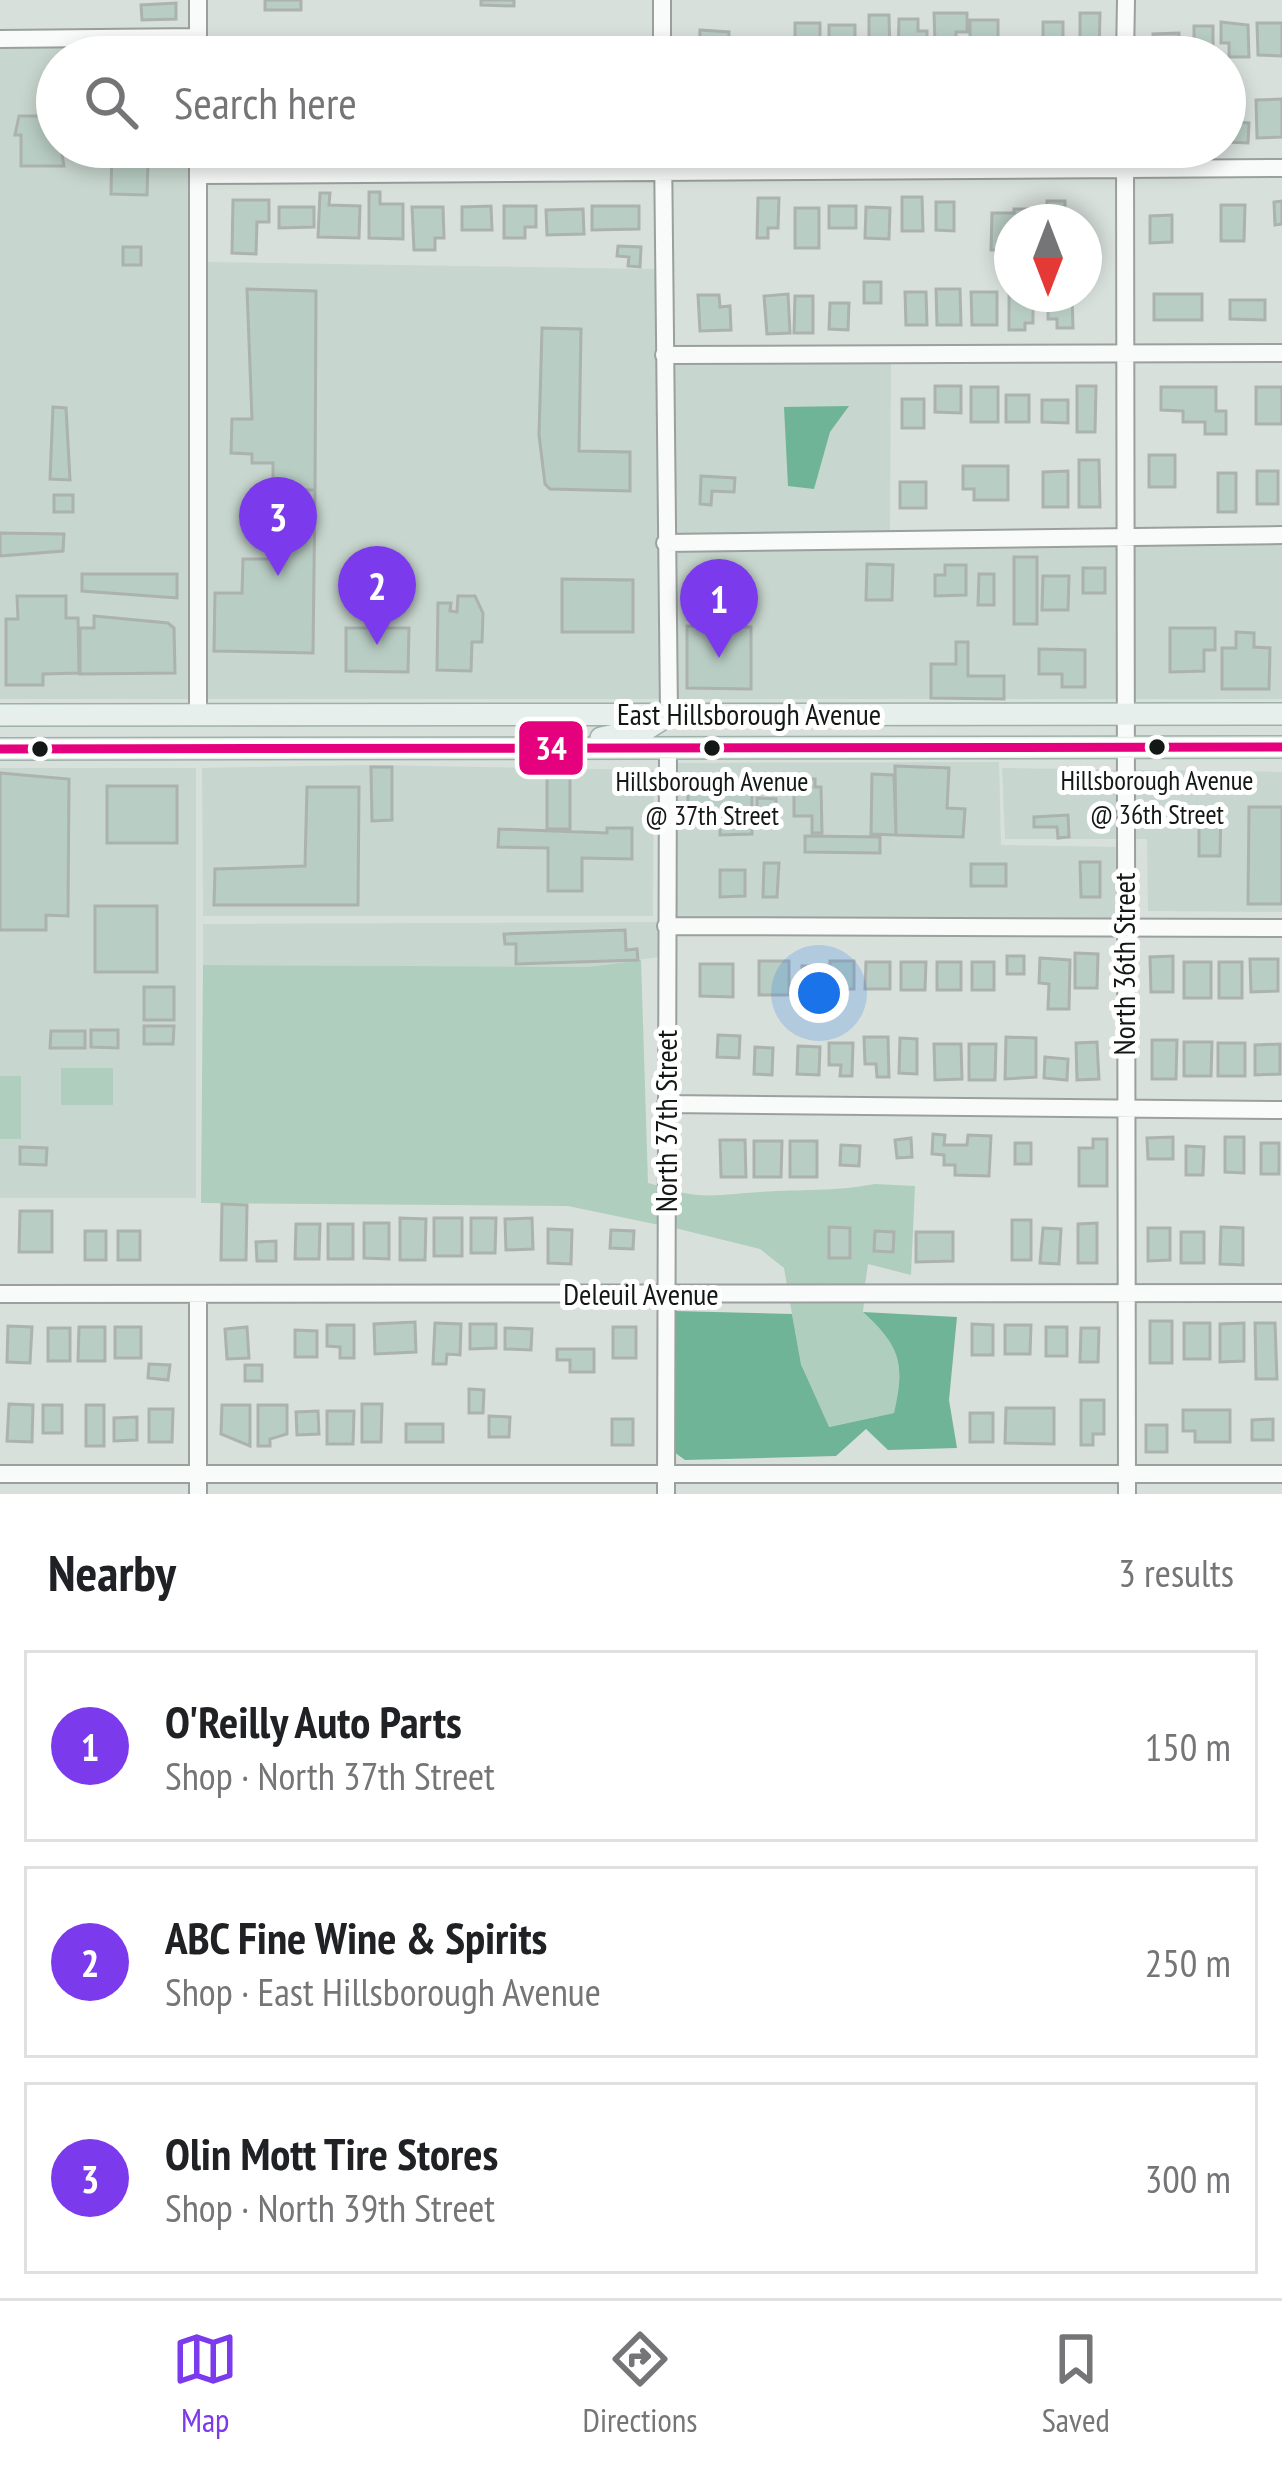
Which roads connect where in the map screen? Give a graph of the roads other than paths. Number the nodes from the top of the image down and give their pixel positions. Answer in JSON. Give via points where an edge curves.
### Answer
{"nodes":[{"id":1,"x":198,"y":0,"type":"edge"},
{"id":2,"x":662,"y":0,"type":"edge"},
{"id":3,"x":1126,"y":0,"type":"edge"},
{"id":4,"x":198,"y":36,"type":"edge"},
{"id":5,"x":662,"y":36,"type":"edge"},
{"id":6,"x":1125,"y":36,"type":"edge"},
{"id":7,"x":0,"y":39,"type":"edge"},
{"id":8,"x":36,"y":39,"type":"edge"},
{"id":9,"x":198,"y":168,"type":"edge"},
{"id":10,"x":663,"y":168,"type":"junction"},
{"id":11,"x":1125,"y":168,"type":"junction"},
{"id":12,"x":1282,"y":168,"type":"edge"},
{"id":13,"x":198,"y":175,"type":"junction"},
{"id":14,"x":1123,"y":353,"type":"junction"},
{"id":15,"x":1282,"y":353,"type":"edge"},
{"id":16,"x":664,"y":356,"type":"junction"},
{"id":17,"x":1282,"y":535,"type":"edge"},
{"id":18,"x":1126,"y":538,"type":"junction"},
{"id":19,"x":664,"y":543,"type":"junction"},
{"id":20,"x":1282,"y":714,"type":"edge"},
{"id":21,"x":0,"y":715,"type":"edge"},
{"id":22,"x":198,"y":715,"type":"junction"},
{"id":23,"x":669,"y":715,"type":"junction"},
{"id":24,"x":739,"y":715,"type":"junction"},
{"id":25,"x":1126,"y":715,"type":"junction"},
{"id":26,"x":403,"y":716,"type":"junction"},
{"id":27,"x":373,"y":746,"type":"junction"},
{"id":28,"x":591,"y":746,"type":"junction"},
{"id":29,"x":1126,"y":747,"type":"junction"},
{"id":30,"x":1282,"y":747,"type":"edge"},
{"id":31,"x":668,"y":748,"type":"junction"},
{"id":32,"x":0,"y":749,"type":"edge"},
{"id":33,"x":135,"y":749,"type":"junction"},
{"id":34,"x":666,"y":926,"type":"junction"},
{"id":35,"x":1124,"y":926,"type":"junction"},
{"id":36,"x":1282,"y":928,"type":"edge"},
{"id":37,"x":666,"y":1104,"type":"junction"},
{"id":38,"x":1125,"y":1110,"type":"junction"},
{"id":39,"x":1282,"y":1110,"type":"edge"},
{"id":40,"x":1127,"y":1293,"type":"junction"},
{"id":41,"x":1282,"y":1293,"type":"edge"},
{"id":42,"x":0,"y":1294,"type":"edge"},
{"id":43,"x":198,"y":1294,"type":"junction"},
{"id":44,"x":667,"y":1295,"type":"junction"},
{"id":45,"x":1126,"y":1472,"type":"junction"},
{"id":46,"x":198,"y":1473,"type":"junction"},
{"id":47,"x":666,"y":1473,"type":"junction"},
{"id":48,"x":0,"y":1474,"type":"edge"},
{"id":49,"x":1282,"y":1474,"type":"edge"},
{"id":50,"x":198,"y":1494,"type":"edge"},
{"id":51,"x":666,"y":1494,"type":"edge"},
{"id":52,"x":1126,"y":1494,"type":"edge"}],
"edges":[{"from":1,"to":4,"type":"street"},
{"from":2,"to":5,"type":"street"},
{"from":3,"to":6,"type":"street"},
{"from":7,"to":8,"type":"street"},
{"from":9,"to":13,"type":"street"},
{"from":10,"to":11,"type":"street"},
{"from":10,"to":13,"type":"street"},
{"from":10,"to":16,"type":"street"},
{"from":11,"to":12,"type":"street"},
{"from":11,"to":14,"type":"street","name":"North 36th Street"},
{"from":13,"to":22,"type":"street"},
{"from":14,"to":15,"type":"street"},
{"from":14,"to":16,"type":"street"},
{"from":14,"to":18,"type":"street","name":"North 36th Street"},
{"from":16,"to":19,"type":"street"},
{"from":17,"to":18,"type":"street"},
{"from":18,"to":19,"type":"street"},
{"from":18,"to":25,"type":"street","name":"North 36th Street"},
{"from":19,"to":23,"type":"street"},
{"from":20,"to":25,"type":"main road","name":"East Hillsborough Avenue"},
{"from":21,"to":22,"type":"main road","name":"East Hillsborough Avenue"},
{"from":22,"to":26,"type":"main road","name":"East Hillsborough Avenue"},
{"from":22,"to":33,"type":"main road"},
{"from":23,"to":24,"type":"main road","name":"East Hillsborough Avenue"},
{"from":23,"to":26,"type":"main road","name":"East Hillsborough Avenue"},
{"from":23,"to":28,"type":"main road"},
{"from":24,"to":25,"type":"main road","name":"East Hillsborough Avenue"},
{"from":24,"to":31,"type":"main road"},
{"from":25,"to":29,"type":"street","name":"North 36th Street"},
{"from":26,"to":27,"type":"main road"},
{"from":27,"to":28,"type":"main road","name":"East Hillsborough Avenue"},
{"from":27,"to":33,"type":"main road","name":"East Hillsborough Avenue"},
{"from":28,"to":31,"type":"main road","name":"East Hillsborough Avenue"},
{"from":29,"to":30,"type":"main road","name":"East Hillsborough Avenue"},
{"from":29,"to":31,"type":"main road","name":"East Hillsborough Avenue"},
{"from":29,"to":35,"type":"street","name":"North 36th Street"},
{"from":31,"to":34,"type":"street","name":"North 37th Street"},
{"from":32,"to":33,"type":"main road","name":"East Hillsborough Avenue"},
{"from":34,"to":35,"type":"street"},
{"from":34,"to":37,"type":"street","name":"North 37th Street"},
{"from":35,"to":36,"type":"street"},
{"from":35,"to":38,"type":"street","name":"North 36th Street"},
{"from":37,"to":38,"type":"street"},
{"from":37,"to":44,"type":"street","name":"North 37th Street"},
{"from":38,"to":39,"type":"street"},
{"from":38,"to":40,"type":"street","name":"North 36th Street"},
{"from":40,"to":41,"type":"street","name":"Deleuil Avenue"},
{"from":40,"to":44,"type":"street","name":"Deleuil Avenue"},
{"from":40,"to":45,"type":"street","name":"North 36th Street"},
{"from":42,"to":43,"type":"street","name":"Deleuil Avenue"},
{"from":43,"to":44,"type":"street","name":"Deleuil Avenue"},
{"from":43,"to":46,"type":"street"},
{"from":44,"to":47,"type":"street","name":"North 37th Street"},
{"from":45,"to":47,"type":"street"},
{"from":45,"to":49,"type":"street"},
{"from":45,"to":52,"type":"street","name":"North 36th Street"},
{"from":46,"to":47,"type":"street"},
{"from":46,"to":48,"type":"street"},
{"from":46,"to":50,"type":"street"},
{"from":47,"to":51,"type":"street","name":"North 37th Street"}]}
